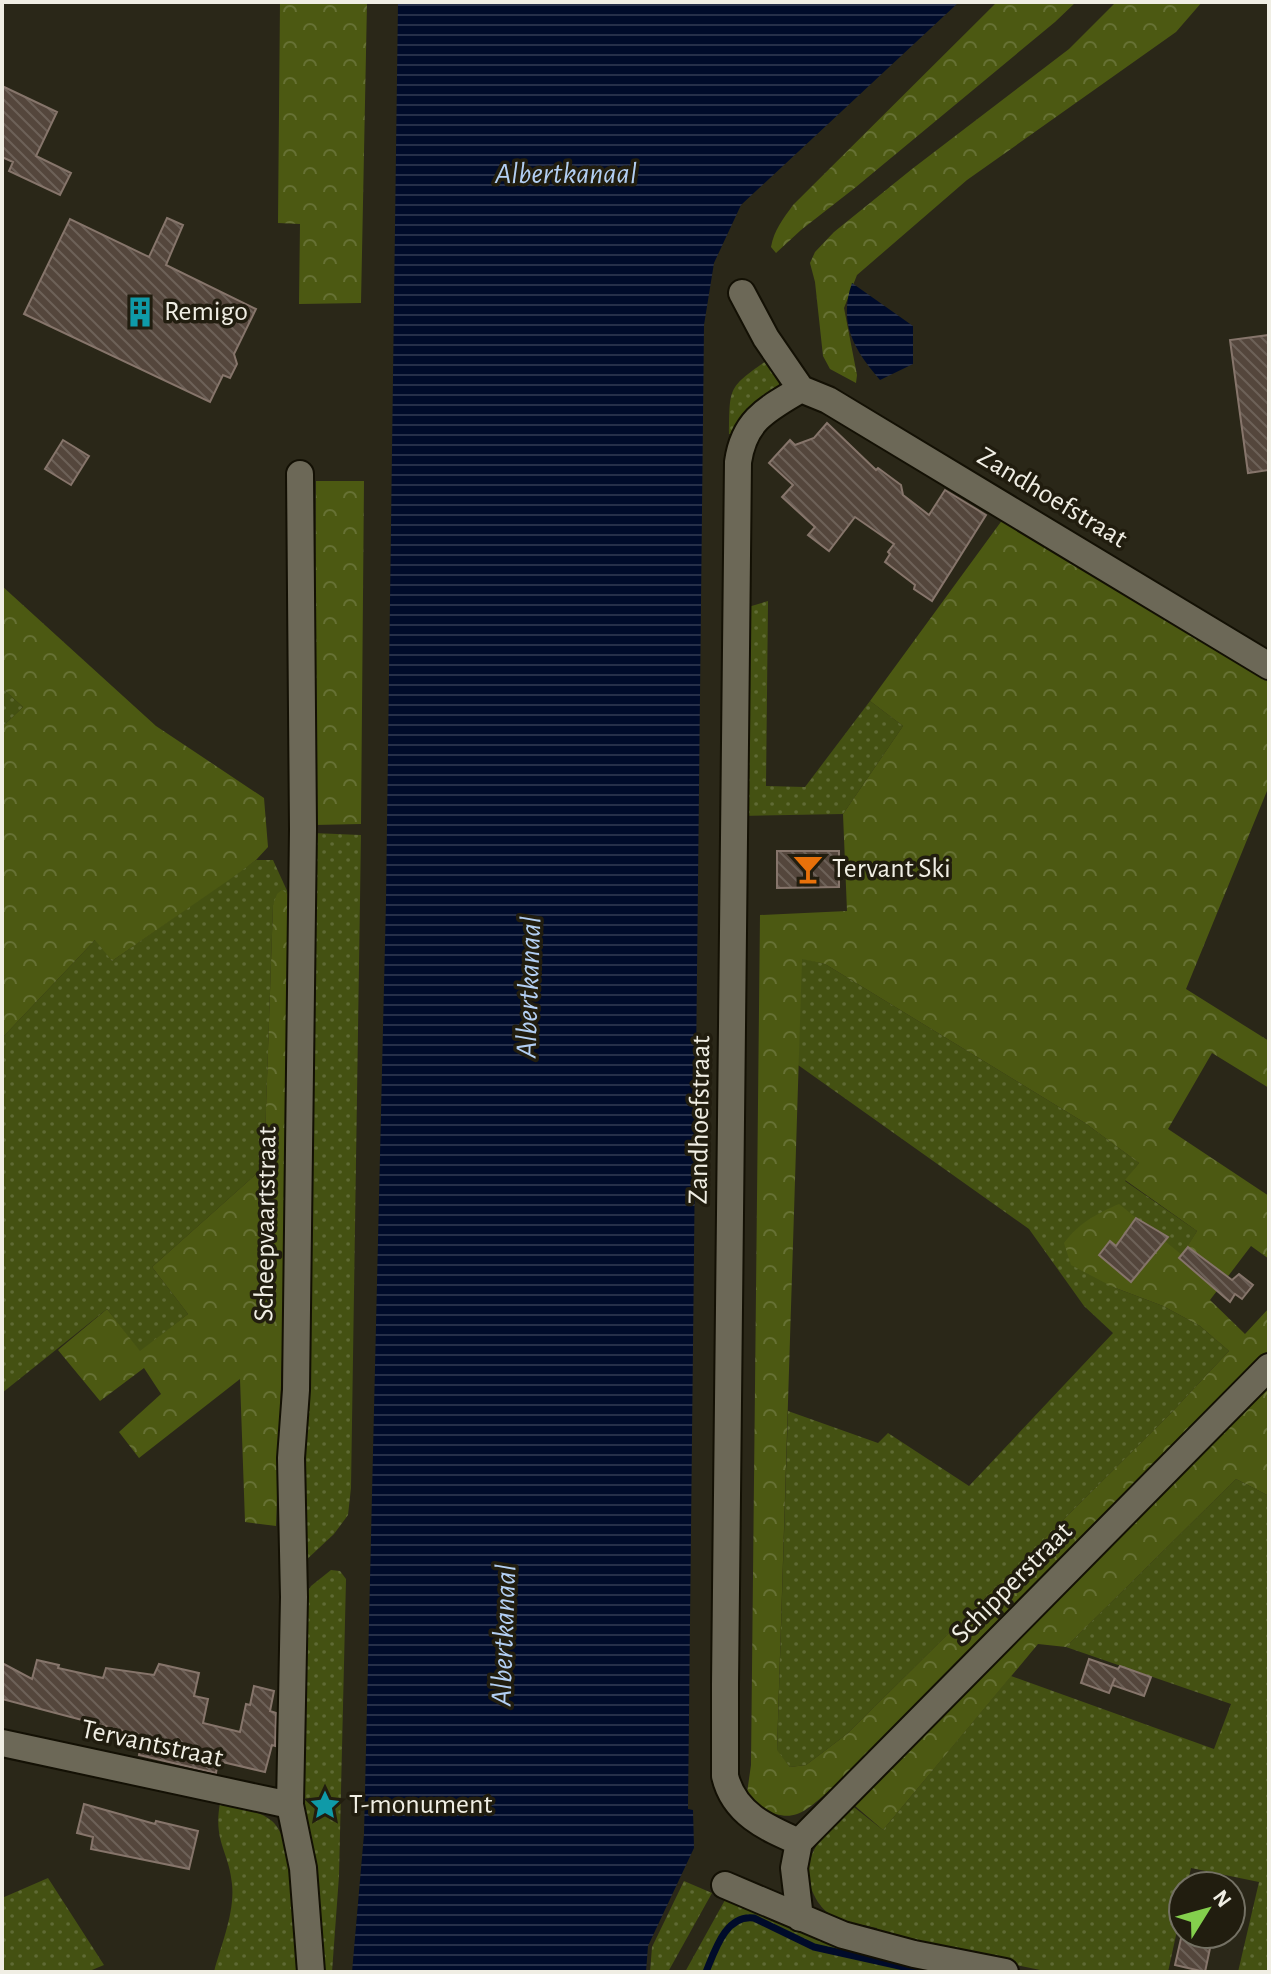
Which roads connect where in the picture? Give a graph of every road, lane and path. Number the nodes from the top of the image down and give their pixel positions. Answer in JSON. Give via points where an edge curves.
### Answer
{"nodes":[{"id":1,"x":742,"y":293,"type":"dead end"},
{"id":2,"x":801,"y":389,"type":"junction"},
{"id":3,"x":300,"y":474,"type":"dead end"},
{"id":4,"x":1269,"y":666,"type":"edge"},
{"id":5,"x":1269,"y":1367,"type":"edge"},
{"id":6,"x":2,"y":1743,"type":"edge"},
{"id":7,"x":290,"y":1805,"type":"junction"},
{"id":8,"x":799,"y":1842,"type":"junction"},
{"id":9,"x":725,"y":1885,"type":"dead end"},
{"id":10,"x":800,"y":1918,"type":"junction"},
{"id":11,"x":311,"y":1972,"type":"edge"},
{"id":12,"x":1005,"y":1972,"type":"edge"}],
"edges":[{"from":1,"to":2,"type":"street"},
{"from":2,"to":4,"type":"street","name":"Zandhoefstraat","via":[[828,400]]},
{"from":2,"to":8,"type":"street","name":"Zandhoefstraat","via":[[758,417],[741,444],[738,462],[725,1684],[729,1790],[748,1815]]},
{"from":3,"to":7,"type":"street","name":"Scheepvaartstraat","via":[[303,829]]},
{"from":5,"to":8,"type":"street","name":"Schipperstraat"},
{"from":6,"to":7,"type":"street","name":"Tervantstraat"},
{"from":7,"to":11,"type":"street","name":"Scheepvaartstraat","via":[[303,1868]]},
{"from":8,"to":10,"type":"street","via":[[794,1868]]},
{"from":9,"to":10,"type":"street"},
{"from":10,"to":12,"type":"street","via":[[914,1954]]}]}
